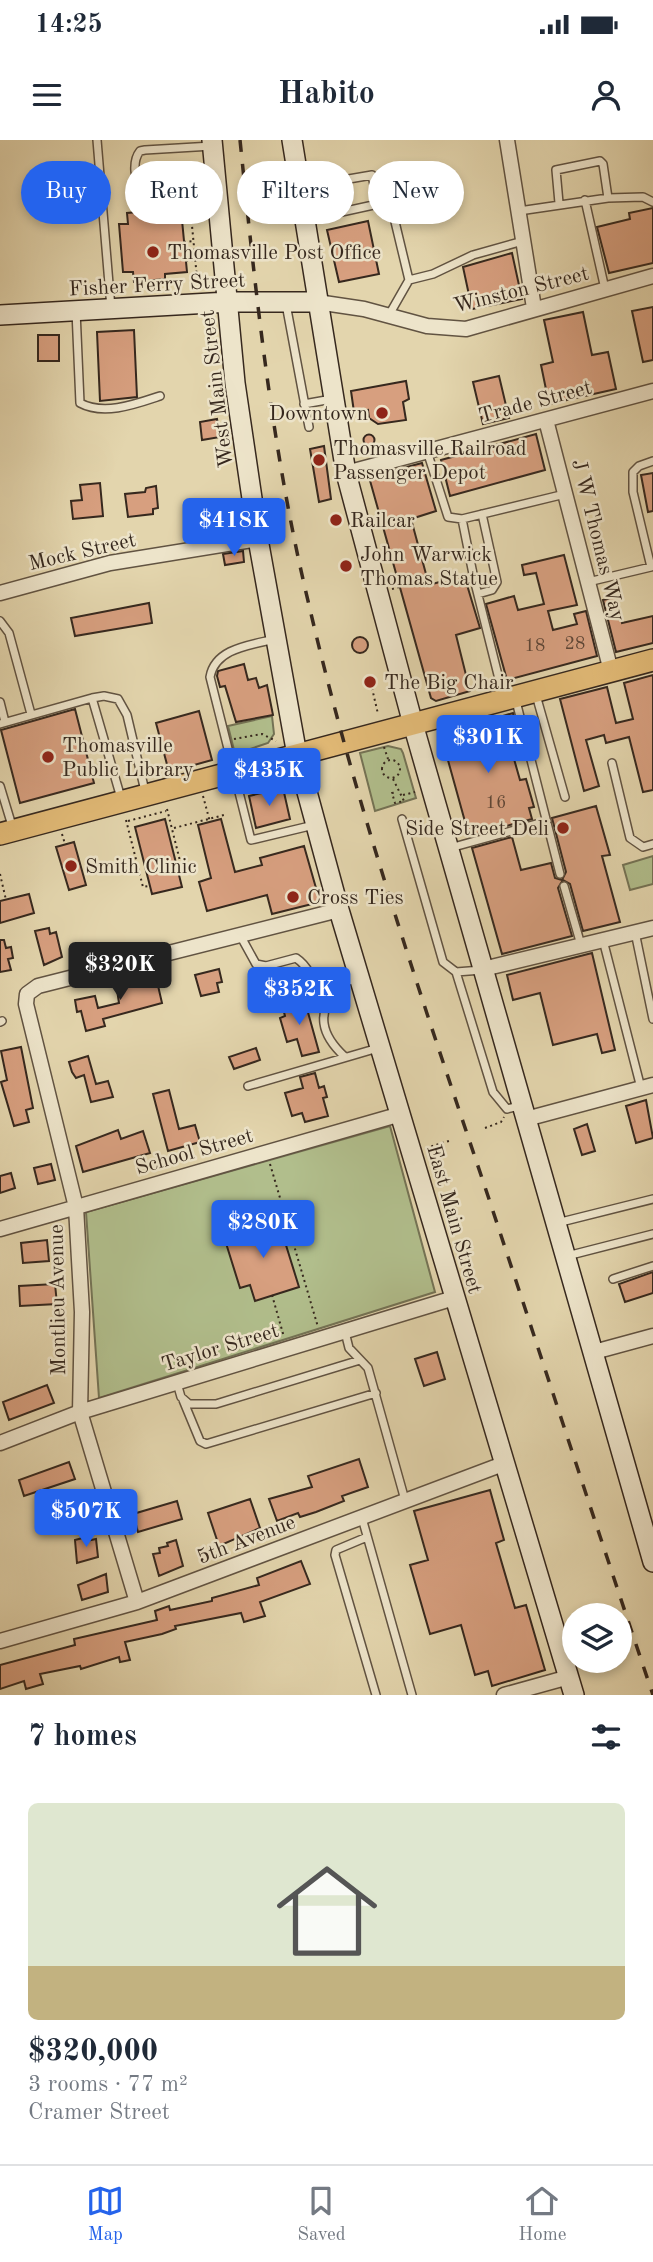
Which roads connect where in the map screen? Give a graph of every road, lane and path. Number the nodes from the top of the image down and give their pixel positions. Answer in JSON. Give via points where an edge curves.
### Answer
{"nodes":[{"id":1,"x":97,"y":140,"type":"edge"},
{"id":2,"x":292,"y":140,"type":"edge"},
{"id":3,"x":507,"y":140,"type":"edge"},
{"id":4,"x":212,"y":143,"type":"edge"},
{"id":5,"x":136,"y":161,"type":"edge"},
{"id":6,"x":214,"y":161,"type":"edge"},
{"id":7,"x":296,"y":161,"type":"edge"},
{"id":8,"x":608,"y":198,"type":"junction"},
{"id":9,"x":585,"y":200,"type":"junction"},
{"id":10,"x":653,"y":202,"type":"edge"},
{"id":11,"x":559,"y":203,"type":"junction"},
{"id":12,"x":519,"y":211,"type":"junction"},
{"id":13,"x":192,"y":224,"type":"edge"},
{"id":14,"x":220,"y":224,"type":"edge"},
{"id":15,"x":305,"y":224,"type":"edge"},
{"id":16,"x":396,"y":224,"type":"edge"},
{"id":17,"x":194,"y":241,"type":"junction"},
{"id":18,"x":523,"y":241,"type":"junction"},
{"id":19,"x":184,"y":242,"type":"dead end"},
{"id":20,"x":196,"y":260,"type":"junction"},
{"id":21,"x":186,"y":261,"type":"dead end"},
{"id":22,"x":653,"y":276,"type":"edge"},
{"id":23,"x":409,"y":280,"type":"junction"},
{"id":24,"x":605,"y":289,"type":"junction"},
{"id":25,"x":228,"y":302,"type":"junction"},
{"id":26,"x":286,"y":302,"type":"junction"},
{"id":27,"x":317,"y":302,"type":"junction"},
{"id":28,"x":200,"y":304,"type":"junction"},
{"id":29,"x":534,"y":307,"type":"junction"},
{"id":30,"x":111,"y":308,"type":"junction"},
{"id":31,"x":76,"y":310,"type":"junction"},
{"id":32,"x":0,"y":314,"type":"edge"},
{"id":33,"x":388,"y":315,"type":"junction"},
{"id":34,"x":653,"y":391,"type":"edge"},
{"id":35,"x":160,"y":396,"type":"dead end"},
{"id":36,"x":333,"y":399,"type":"junction"},
{"id":37,"x":304,"y":404,"type":"junction"},
{"id":38,"x":546,"y":420,"type":"junction"},
{"id":39,"x":309,"y":427,"type":"dead end"},
{"id":40,"x":427,"y":451,"type":"junction"},
{"id":41,"x":653,"y":461,"type":"edge"},
{"id":42,"x":346,"y":473,"type":"junction"},
{"id":43,"x":565,"y":494,"type":"junction"},
{"id":44,"x":482,"y":514,"type":"junction"},
{"id":45,"x":462,"y":519,"type":"junction"},
{"id":46,"x":258,"y":539,"type":"junction"},
{"id":47,"x":428,"y":579,"type":"dead end"},
{"id":48,"x":588,"y":582,"type":"junction"},
{"id":49,"x":0,"y":593,"type":"edge"},
{"id":50,"x":378,"y":594,"type":"junction"},
{"id":51,"x":478,"y":594,"type":"junction"},
{"id":52,"x":0,"y":621,"type":"edge"},
{"id":53,"x":276,"y":639,"type":"junction"},
{"id":54,"x":653,"y":660,"type":"edge"},
{"id":55,"x":611,"y":671,"type":"junction"},
{"id":56,"x":372,"y":688,"type":"dead end"},
{"id":57,"x":518,"y":696,"type":"junction"},
{"id":58,"x":92,"y":698,"type":"junction"},
{"id":59,"x":0,"y":702,"type":"edge"},
{"id":60,"x":31,"y":714,"type":"junction"},
{"id":61,"x":3,"y":723,"type":"edge"},
{"id":62,"x":414,"y":724,"type":"junction"},
{"id":63,"x":383,"y":732,"type":"junction"},
{"id":64,"x":227,"y":741,"type":"junction"},
{"id":65,"x":297,"y":755,"type":"junction"},
{"id":66,"x":612,"y":763,"type":"dead end"},
{"id":67,"x":234,"y":772,"type":"junction"},
{"id":68,"x":392,"y":778,"type":"junction"},
{"id":69,"x":200,"y":781,"type":"junction"},
{"id":70,"x":0,"y":786,"type":"edge"},
{"id":71,"x":397,"y":792,"type":"dead end"},
{"id":72,"x":565,"y":797,"type":"dead end"},
{"id":73,"x":156,"y":803,"type":"junction"},
{"id":74,"x":124,"y":812,"type":"junction"},
{"id":75,"x":224,"y":815,"type":"dead end"},
{"id":76,"x":402,"y":819,"type":"dead end"},
{"id":77,"x":209,"y":820,"type":"junction"},
{"id":78,"x":547,"y":821,"type":"junction"},
{"id":79,"x":150,"y":823,"type":"dead end"},
{"id":80,"x":316,"y":824,"type":"junction"},
{"id":81,"x":172,"y":829,"type":"junction"},
{"id":82,"x":7,"y":832,"type":"edge"},
{"id":83,"x":653,"y":844,"type":"edge"},
{"id":84,"x":449,"y":849,"type":"junction"},
{"id":85,"x":183,"y":869,"type":"dead end"},
{"id":86,"x":0,"y":874,"type":"edge"},
{"id":87,"x":560,"y":874,"type":"dead end"},
{"id":88,"x":149,"y":886,"type":"dead end"},
{"id":89,"x":564,"y":886,"type":"dead end"},
{"id":90,"x":0,"y":898,"type":"edge"},
{"id":91,"x":339,"y":910,"type":"junction"},
{"id":92,"x":653,"y":928,"type":"edge"},
{"id":93,"x":635,"y":932,"type":"junction"},
{"id":94,"x":240,"y":935,"type":"junction"},
{"id":95,"x":603,"y":940,"type":"junction"},
{"id":96,"x":581,"y":945,"type":"junction"},
{"id":97,"x":483,"y":970,"type":"junction"},
{"id":98,"x":456,"y":972,"type":"junction"},
{"id":99,"x":359,"y":976,"type":"junction"},
{"id":100,"x":336,"y":986,"type":"junction"},
{"id":101,"x":653,"y":1019,"type":"edge"},
{"id":102,"x":380,"y":1047,"type":"junction"},
{"id":103,"x":345,"y":1057,"type":"junction"},
{"id":104,"x":248,"y":1086,"type":"dead end"},
{"id":105,"x":647,"y":1087,"type":"edge"},
{"id":106,"x":518,"y":1111,"type":"junction"},
{"id":107,"x":401,"y":1114,"type":"junction"},
{"id":108,"x":485,"y":1128,"type":"dead end"},
{"id":109,"x":452,"y":1140,"type":"dead end"},
{"id":110,"x":266,"y":1152,"type":"junction"},
{"id":111,"x":412,"y":1152,"type":"junction"},
{"id":112,"x":653,"y":1199,"type":"edge"},
{"id":113,"x":76,"y":1207,"type":"junction"},
{"id":114,"x":556,"y":1224,"type":"junction"},
{"id":115,"x":0,"y":1229,"type":"edge"},
{"id":116,"x":653,"y":1234,"type":"edge"},
{"id":117,"x":566,"y":1256,"type":"junction"},
{"id":118,"x":653,"y":1265,"type":"edge"},
{"id":119,"x":613,"y":1279,"type":"dead end"},
{"id":120,"x":272,"y":1295,"type":"dead end"},
{"id":121,"x":454,"y":1298,"type":"junction"},
{"id":122,"x":345,"y":1331,"type":"junction"},
{"id":123,"x":653,"y":1336,"type":"edge"},
{"id":124,"x":321,"y":1338,"type":"junction"},
{"id":125,"x":287,"y":1348,"type":"junction"},
{"id":126,"x":594,"y":1352,"type":"junction"},
{"id":127,"x":360,"y":1360,"type":"junction"},
{"id":128,"x":176,"y":1382,"type":"junction"},
{"id":129,"x":376,"y":1393,"type":"junction"},
{"id":130,"x":183,"y":1400,"type":"junction"},
{"id":131,"x":80,"y":1412,"type":"junction"},
{"id":132,"x":0,"y":1443,"type":"edge"},
{"id":133,"x":503,"y":1464,"type":"junction"},
{"id":134,"x":405,"y":1500,"type":"junction"},
{"id":135,"x":362,"y":1518,"type":"junction"},
{"id":136,"x":367,"y":1537,"type":"junction"},
{"id":137,"x":650,"y":1541,"type":"edge"},
{"id":138,"x":653,"y":1562,"type":"edge"},
{"id":139,"x":137,"y":1602,"type":"junction"},
{"id":140,"x":0,"y":1641,"type":"edge"},
{"id":141,"x":572,"y":1686,"type":"edge"},
{"id":142,"x":376,"y":1695,"type":"edge"},
{"id":143,"x":412,"y":1695,"type":"edge"},
{"id":144,"x":504,"y":1695,"type":"edge"}],
"edges":[{"from":1,"to":30,"type":"lane"},
{"from":2,"to":7,"type":"street"},
{"from":3,"to":12,"type":"street"},
{"from":4,"to":5,"type":"lane","via":[[145,150],[136,155]]},
{"from":4,"to":6,"type":"street","name":"West Main Street"},
{"from":8,"to":9,"type":"lane"},
{"from":8,"to":10,"type":"lane","via":[[643,197]]},
{"from":8,"to":11,"type":"lane","via":[[600,161],[556,170]]},
{"from":9,"to":11,"type":"lane"},
{"from":9,"to":24,"type":"lane"},
{"from":11,"to":12,"type":"lane"},
{"from":12,"to":18,"type":"street"},
{"from":13,"to":17,"type":"path"},
{"from":14,"to":25,"type":"street","name":"West Main Street"},
{"from":15,"to":27,"type":"street"},
{"from":16,"to":23,"type":"lane"},
{"from":17,"to":19,"type":"path"},
{"from":17,"to":20,"type":"path"},
{"from":18,"to":23,"type":"lane"},
{"from":18,"to":29,"type":"street"},
{"from":20,"to":21,"type":"path"},
{"from":20,"to":28,"type":"path"},
{"from":22,"to":24,"type":"street","name":"Winston Street"},
{"from":23,"to":33,"type":"lane"},
{"from":24,"to":29,"type":"street","name":"Winston Street"},
{"from":25,"to":26,"type":"street","name":"Fisher Ferry Street"},
{"from":25,"to":28,"type":"street","name":"Fisher Ferry Street"},
{"from":25,"to":46,"type":"street","name":"West Main Street"},
{"from":26,"to":27,"type":"street","name":"Fisher Ferry Street"},
{"from":26,"to":37,"type":"lane"},
{"from":27,"to":33,"type":"street","name":"Winston Street"},
{"from":27,"to":36,"type":"street"},
{"from":28,"to":30,"type":"street","name":"Fisher Ferry Street"},
{"from":29,"to":33,"type":"street","name":"Winston Street","via":[[466,329],[427,326]]},
{"from":30,"to":31,"type":"street","name":"Fisher Ferry Street"},
{"from":31,"to":32,"type":"street","name":"Fisher Ferry Street"},
{"from":31,"to":35,"type":"lane","via":[[80,403],[116,408]]},
{"from":34,"to":38,"type":"street","name":"Trade Street"},
{"from":36,"to":37,"type":"lane"},
{"from":36,"to":42,"type":"street"},
{"from":37,"to":39,"type":"lane"},
{"from":38,"to":40,"type":"street","name":"Trade Street"},
{"from":38,"to":43,"type":"street","name":"J W Thomas Way"},
{"from":40,"to":42,"type":"street","name":"Trade Street"},
{"from":40,"to":45,"type":"lane","via":[[448,517]]},
{"from":41,"to":48,"type":"lane","via":[[633,472],[633,492],[650,567]]},
{"from":42,"to":50,"type":"street"},
{"from":43,"to":44,"type":"lane"},
{"from":43,"to":48,"type":"street","name":"J W Thomas Way"},
{"from":44,"to":45,"type":"lane"},
{"from":44,"to":51,"type":"lane","via":[[497,582],[492,590]]},
{"from":45,"to":51,"type":"lane"},
{"from":46,"to":49,"type":"street","name":"Mock Street","via":[[110,563]]},
{"from":46,"to":53,"type":"street","name":"West Main Street"},
{"from":47,"to":50,"type":"path"},
{"from":48,"to":55,"type":"street","name":"J W Thomas Way"},
{"from":50,"to":62,"type":"street"},
{"from":51,"to":57,"type":"lane"},
{"from":52,"to":60,"type":"lane","via":[[9,632]]},
{"from":53,"to":64,"type":"lane","via":[[230,651],[212,671]]},
{"from":53,"to":65,"type":"street","name":"West Main Street"},
{"from":54,"to":55,"type":"main road"},
{"from":55,"to":57,"type":"main road"},
{"from":56,"to":63,"type":"path"},
{"from":57,"to":62,"type":"main road"},
{"from":57,"to":72,"type":"lane"},
{"from":57,"to":78,"type":"lane"},
{"from":58,"to":60,"type":"lane"},
{"from":58,"to":73,"type":"lane","via":[[113,697],[123,706]]},
{"from":58,"to":74,"type":"lane"},
{"from":59,"to":61,"type":"lane"},
{"from":60,"to":61,"type":"lane"},
{"from":62,"to":63,"type":"main road"},
{"from":62,"to":84,"type":"street"},
{"from":63,"to":65,"type":"main road"},
{"from":64,"to":65,"type":"path","via":[[262,734]]},
{"from":64,"to":67,"type":"lane"},
{"from":65,"to":67,"type":"main road"},
{"from":65,"to":80,"type":"street","name":"East Main Street"},
{"from":66,"to":83,"type":"lane","via":[[630,838],[643,847]]},
{"from":67,"to":69,"type":"main road"},
{"from":67,"to":80,"type":"lane","via":[[254,841]]},
{"from":68,"to":68,"type":"path","via":[[383,773],[388,761],[399,767]]},
{"from":68,"to":71,"type":"path"},
{"from":69,"to":73,"type":"main road"},
{"from":69,"to":77,"type":"path"},
{"from":70,"to":82,"type":"lane"},
{"from":73,"to":74,"type":"main road"},
{"from":73,"to":74,"type":"path"},
{"from":73,"to":79,"type":"path"},
{"from":73,"to":81,"type":"path"},
{"from":74,"to":82,"type":"main road"},
{"from":74,"to":88,"type":"path","via":[[142,887]]},
{"from":75,"to":77,"type":"path"},
{"from":76,"to":98,"type":"lane","via":[[443,962]]},
{"from":77,"to":81,"type":"path"},
{"from":78,"to":84,"type":"lane"},
{"from":78,"to":87,"type":"lane"},
{"from":80,"to":91,"type":"street","name":"East Main Street"},
{"from":81,"to":85,"type":"path"},
{"from":84,"to":97,"type":"street"},
{"from":86,"to":90,"type":"path","via":[[6,898]]},
{"from":89,"to":96,"type":"lane"},
{"from":91,"to":94,"type":"street"},
{"from":91,"to":99,"type":"street","name":"East Main Street"},
{"from":92,"to":93,"type":"street"},
{"from":93,"to":95,"type":"street"},
{"from":93,"to":101,"type":"lane"},
{"from":94,"to":100,"type":"lane","via":[[256,964],[296,958],[313,982]]},
{"from":94,"to":113,"type":"street","name":"Montlieu Avenue","via":[[38,986],[27,994]]},
{"from":95,"to":96,"type":"street"},
{"from":95,"to":105,"type":"lane"},
{"from":96,"to":97,"type":"street"},
{"from":97,"to":98,"type":"lane"},
{"from":97,"to":106,"type":"street"},
{"from":98,"to":106,"type":"lane","via":[[493,1092]]},
{"from":99,"to":100,"type":"lane"},
{"from":99,"to":102,"type":"street","name":"East Main Street"},
{"from":100,"to":103,"type":"lane","via":[[321,1023],[324,1034]]},
{"from":102,"to":103,"type":"lane"},
{"from":102,"to":107,"type":"street","name":"East Main Street"},
{"from":103,"to":104,"type":"lane"},
{"from":105,"to":106,"type":"street"},
{"from":106,"to":108,"type":"path"},
{"from":106,"to":114,"type":"street"},
{"from":107,"to":110,"type":"street","name":"School Street"},
{"from":107,"to":111,"type":"street","name":"East Main Street"},
{"from":109,"to":111,"type":"path"},
{"from":110,"to":113,"type":"street","name":"School Street"},
{"from":110,"to":124,"type":"path"},
{"from":111,"to":121,"type":"street","name":"East Main Street"},
{"from":112,"to":114,"type":"lane"},
{"from":113,"to":115,"type":"street","name":"School Street"},
{"from":113,"to":131,"type":"street","name":"Montlieu Avenue","via":[[82,1312]]},
{"from":114,"to":117,"type":"street"},
{"from":116,"to":117,"type":"lane"},
{"from":117,"to":126,"type":"street"},
{"from":118,"to":119,"type":"lane"},
{"from":120,"to":125,"type":"path"},
{"from":121,"to":122,"type":"street","name":"Taylor Street"},
{"from":121,"to":133,"type":"street","name":"East Main Street"},
{"from":122,"to":124,"type":"street","name":"Taylor Street"},
{"from":122,"to":127,"type":"lane","via":[[349,1348]]},
{"from":123,"to":126,"type":"street"},
{"from":124,"to":125,"type":"street","name":"Taylor Street"},
{"from":125,"to":128,"type":"street","name":"Taylor Street"},
{"from":126,"to":137,"type":"street"},
{"from":127,"to":129,"type":"lane","via":[[368,1368]]},
{"from":127,"to":130,"type":"lane","via":[[216,1405]]},
{"from":128,"to":130,"type":"lane"},
{"from":128,"to":131,"type":"street","name":"Taylor Street"},
{"from":129,"to":130,"type":"lane","via":[[206,1444],[200,1441]]},
{"from":129,"to":134,"type":"lane"},
{"from":131,"to":132,"type":"street","name":"Taylor Street"},
{"from":131,"to":139,"type":"street","name":"Montlieu Avenue"},
{"from":133,"to":134,"type":"street","name":"5th Avenue"},
{"from":133,"to":141,"type":"street","name":"East Main Street"},
{"from":134,"to":135,"type":"street","name":"5th Avenue"},
{"from":135,"to":136,"type":"lane"},
{"from":135,"to":139,"type":"street","name":"5th Avenue"},
{"from":136,"to":142,"type":"lane","via":[[336,1550],[335,1555]]},
{"from":136,"to":143,"type":"lane"},
{"from":137,"to":138,"type":"street"},
{"from":139,"to":140,"type":"street","name":"5th Avenue"},
{"from":141,"to":144,"type":"street"}]}
